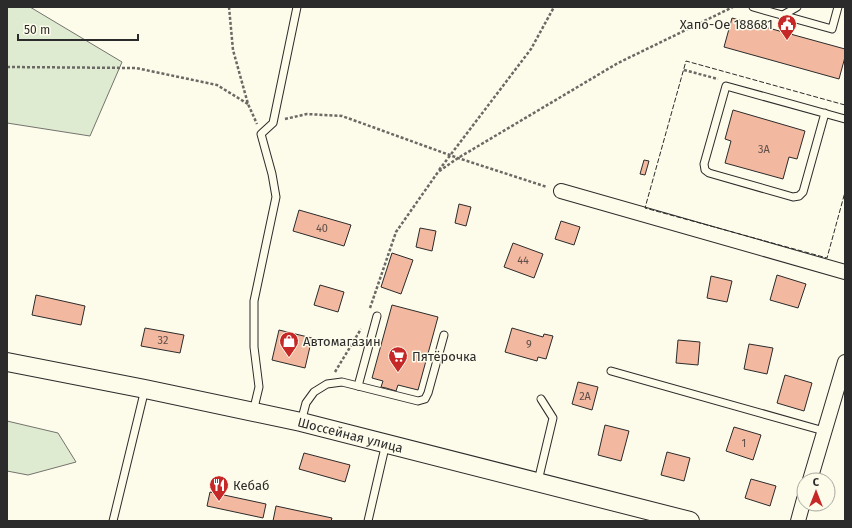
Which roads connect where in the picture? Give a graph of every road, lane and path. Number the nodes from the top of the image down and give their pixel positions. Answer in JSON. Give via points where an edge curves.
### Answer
{"nodes":[{"id":1,"x":229,"y":7,"type":"edge"},
{"id":2,"x":297,"y":7,"type":"edge"},
{"id":3,"x":554,"y":7,"type":"edge"},
{"id":4,"x":733,"y":7,"type":"edge"},
{"id":5,"x":753,"y":7,"type":"edge"},
{"id":6,"x":797,"y":7,"type":"edge"},
{"id":7,"x":838,"y":7,"type":"edge"},
{"id":8,"x":783,"y":15,"type":"junction"},
{"id":9,"x":7,"y":67,"type":"edge"},
{"id":10,"x":684,"y":70,"type":"dead end"},
{"id":11,"x":726,"y":86,"type":"junction"},
{"id":12,"x":248,"y":104,"type":"junction"},
{"id":13,"x":825,"y":113,"type":"junction"},
{"id":14,"x":845,"y":119,"type":"edge"},
{"id":15,"x":273,"y":123,"type":"junction"},
{"id":16,"x":261,"y":134,"type":"junction"},
{"id":17,"x":449,"y":154,"type":"junction"},
{"id":18,"x":458,"y":158,"type":"junction"},
{"id":19,"x":438,"y":172,"type":"junction"},
{"id":20,"x":561,"y":191,"type":"joint"},
{"id":21,"x":845,"y":272,"type":"edge"},
{"id":22,"x":369,"y":310,"type":"dead end"},
{"id":23,"x":377,"y":316,"type":"dead end"},
{"id":24,"x":364,"y":324,"type":"dead end"},
{"id":25,"x":444,"y":335,"type":"dead end"},
{"id":26,"x":7,"y":362,"type":"edge"},
{"id":27,"x":845,"y":362,"type":"edge"},
{"id":28,"x":610,"y":371,"type":"dead end"},
{"id":29,"x":334,"y":373,"type":"dead end"},
{"id":30,"x":358,"y":386,"type":"junction"},
{"id":31,"x":145,"y":389,"type":"junction"},
{"id":32,"x":541,"y":399,"type":"dead end"},
{"id":33,"x":253,"y":412,"type":"junction"},
{"id":34,"x":301,"y":422,"type":"junction"},
{"id":35,"x":824,"y":431,"type":"junction"},
{"id":36,"x":386,"y":443,"type":"junction"},
{"id":37,"x":812,"y":472,"type":"edge"},
{"id":38,"x":538,"y":481,"type":"junction"},
{"id":39,"x":113,"y":521,"type":"edge"},
{"id":40,"x":368,"y":521,"type":"edge"},
{"id":41,"x":690,"y":521,"type":"edge"}],
"edges":[{"from":1,"to":12,"type":"path","via":[[233,50]]},
{"from":2,"to":15,"type":"lane"},
{"from":3,"to":17,"type":"path","via":[[531,49]]},
{"from":4,"to":18,"type":"path","via":[[618,63]]},
{"from":5,"to":8,"type":"lane"},
{"from":6,"to":8,"type":"lane"},
{"from":7,"to":8,"type":"lane","via":[[832,29]]},
{"from":9,"to":12,"type":"path","via":[[136,68],[217,85]]},
{"from":10,"to":11,"type":"path","via":[[720,80]]},
{"from":11,"to":13,"type":"lane"},
{"from":11,"to":13,"type":"lane","via":[[704,164],[705,170],[793,197],[803,192]]},
{"from":12,"to":16,"type":"path"},
{"from":13,"to":14,"type":"lane"},
{"from":15,"to":16,"type":"lane"},
{"from":15,"to":17,"type":"path","via":[[307,114],[342,116]]},
{"from":16,"to":33,"type":"lane","via":[[276,197],[254,301],[254,347],[259,387]]},
{"from":17,"to":18,"type":"path"},
{"from":17,"to":19,"type":"path"},
{"from":18,"to":19,"type":"path"},
{"from":18,"to":20,"type":"path"},
{"from":19,"to":22,"type":"path","via":[[396,232]]},
{"from":20,"to":21,"type":"street"},
{"from":23,"to":30,"type":"lane"},
{"from":24,"to":29,"type":"path"},
{"from":25,"to":30,"type":"lane","via":[[425,399],[418,401]]},
{"from":26,"to":31,"type":"street","name":"Шоссейная улица"},
{"from":27,"to":35,"type":"street"},
{"from":28,"to":35,"type":"lane"},
{"from":30,"to":34,"type":"lane","via":[[342,382],[327,384],[314,392],[306,403]]},
{"from":31,"to":33,"type":"street","name":"Шоссейная улица"},
{"from":31,"to":39,"type":"lane"},
{"from":32,"to":38,"type":"lane","via":[[553,418]]},
{"from":33,"to":34,"type":"street","name":"Шоссейная улица"},
{"from":34,"to":36,"type":"street","name":"Шоссейная улица"},
{"from":35,"to":37,"type":"street"},
{"from":36,"to":38,"type":"street","name":"Шоссейная улица"},
{"from":36,"to":40,"type":"lane"},
{"from":38,"to":41,"type":"street","name":"Шоссейная улица"}]}
